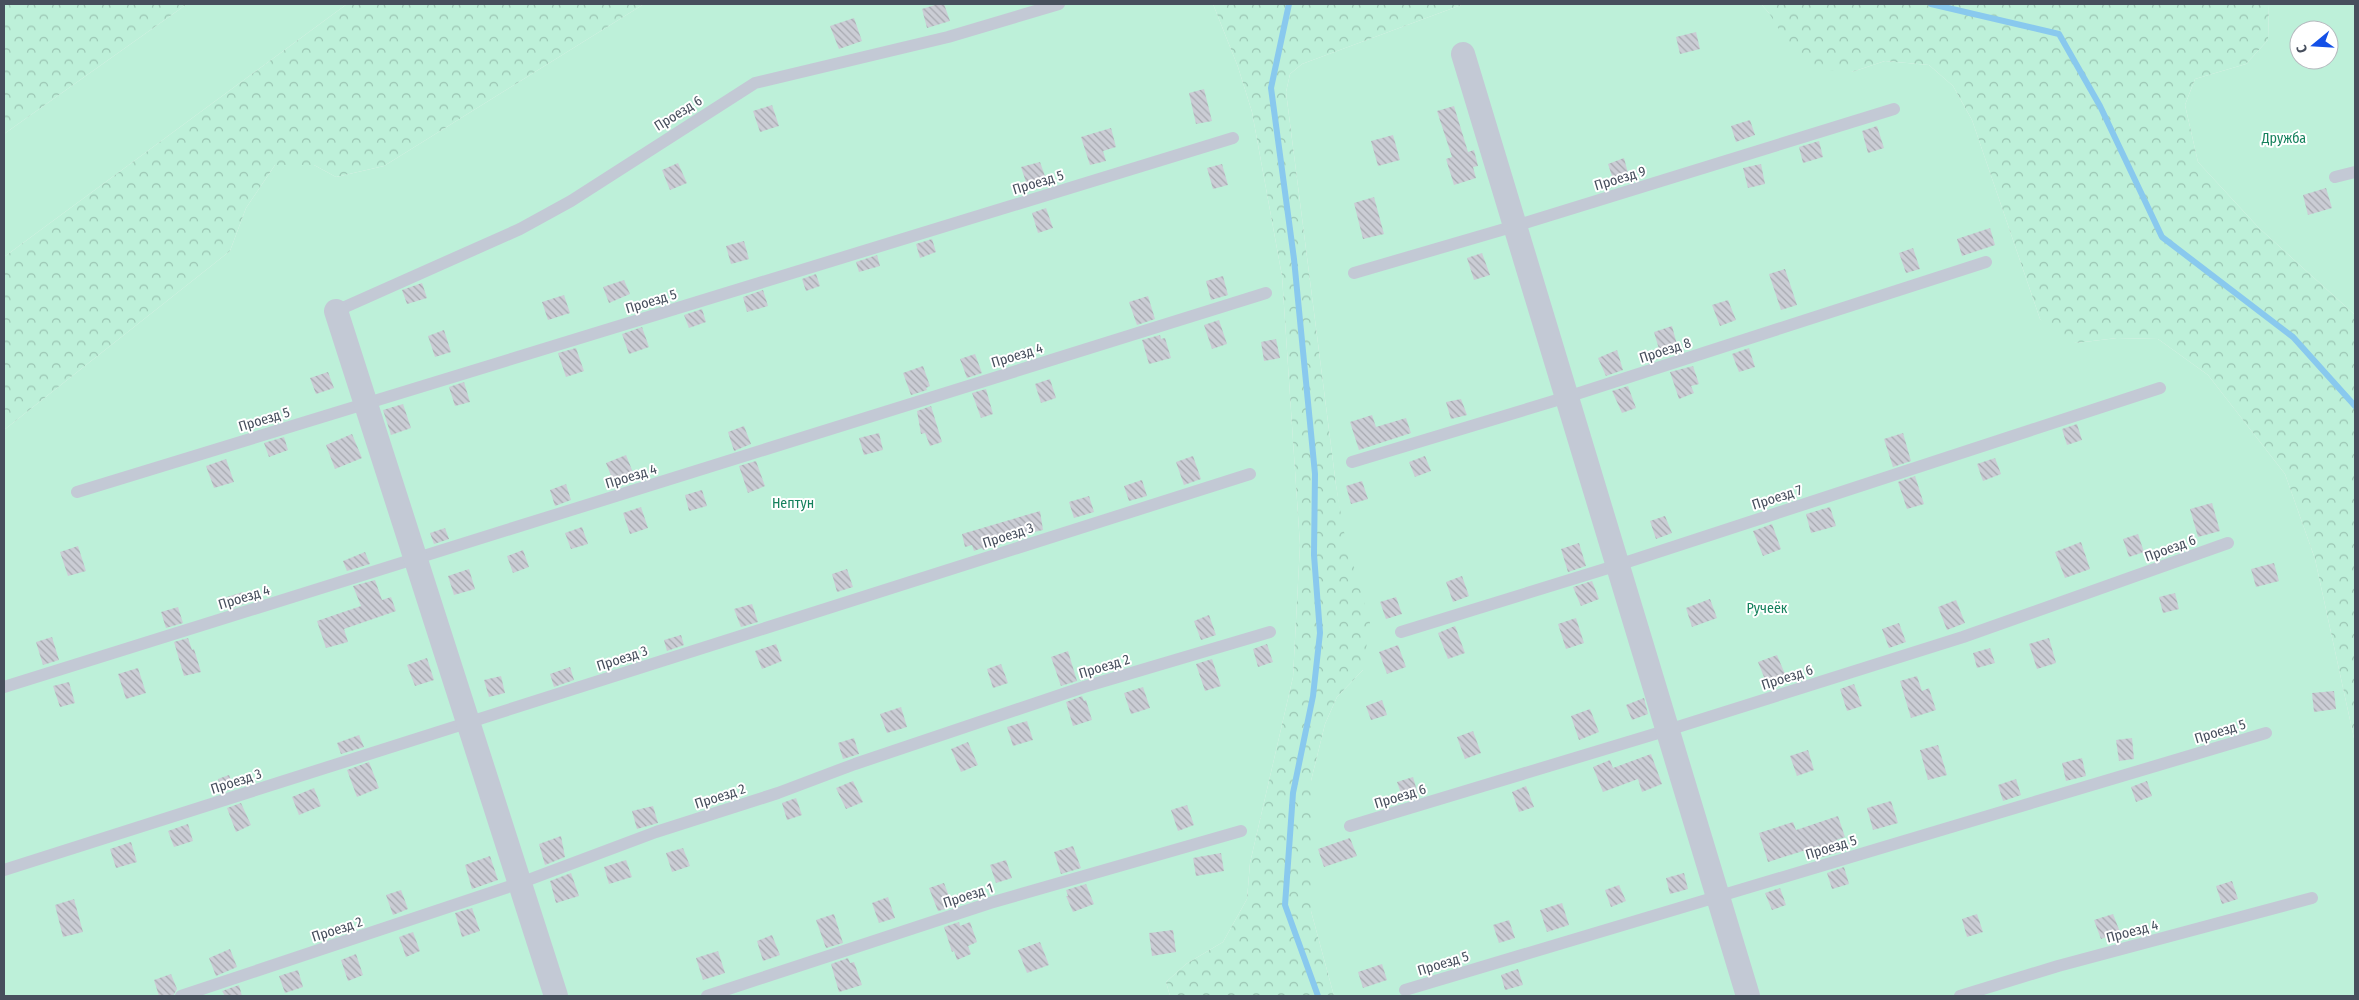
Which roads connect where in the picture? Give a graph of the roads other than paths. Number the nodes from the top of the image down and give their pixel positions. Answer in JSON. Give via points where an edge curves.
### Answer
{"nodes":[{"id":1,"x":1059,"y":4,"type":"edge"},
{"id":2,"x":1463,"y":54,"type":"dead end"},
{"id":3,"x":1894,"y":109,"type":"dead end"},
{"id":4,"x":1233,"y":138,"type":"dead end"},
{"id":5,"x":2355,"y":172,"type":"edge"},
{"id":6,"x":2334,"y":177,"type":"dead end"},
{"id":7,"x":1515,"y":226,"type":"junction"},
{"id":8,"x":1986,"y":262,"type":"dead end"},
{"id":9,"x":1354,"y":272,"type":"dead end"},
{"id":10,"x":1266,"y":293,"type":"dead end"},
{"id":11,"x":336,"y":311,"type":"joint"},
{"id":12,"x":2160,"y":388,"type":"dead end"},
{"id":13,"x":1567,"y":397,"type":"junction"},
{"id":14,"x":366,"y":404,"type":"junction"},
{"id":15,"x":1352,"y":462,"type":"dead end"},
{"id":16,"x":1250,"y":474,"type":"dead end"},
{"id":17,"x":78,"y":492,"type":"dead end"},
{"id":18,"x":2228,"y":543,"type":"dead end"},
{"id":19,"x":416,"y":559,"type":"junction"},
{"id":20,"x":1618,"y":565,"type":"junction"},
{"id":21,"x":1270,"y":632,"type":"dead end"},
{"id":22,"x":1401,"y":632,"type":"dead end"},
{"id":23,"x":4,"y":687,"type":"edge"},
{"id":24,"x":468,"y":723,"type":"junction"},
{"id":25,"x":1668,"y":730,"type":"junction"},
{"id":26,"x":2266,"y":733,"type":"dead end"},
{"id":27,"x":1350,"y":826,"type":"dead end"},
{"id":28,"x":1241,"y":832,"type":"dead end"},
{"id":29,"x":4,"y":870,"type":"edge"},
{"id":30,"x":520,"y":883,"type":"junction"},
{"id":31,"x":1718,"y":897,"type":"junction"},
{"id":32,"x":2312,"y":898,"type":"dead end"},
{"id":33,"x":1405,"y":990,"type":"dead end"},
{"id":34,"x":181,"y":996,"type":"edge"},
{"id":35,"x":556,"y":996,"type":"edge"},
{"id":36,"x":708,"y":996,"type":"edge"},
{"id":37,"x":1748,"y":996,"type":"edge"},
{"id":38,"x":1960,"y":996,"type":"edge"}],
"edges":[{"from":1,"to":11,"type":"lane","name":"Проезд 6","via":[[948,36],[754,84],[571,201],[520,229]]},
{"from":2,"to":7,"type":"street"},
{"from":3,"to":7,"type":"lane","name":"Проезд 9"},
{"from":4,"to":14,"type":"lane","name":"Проезд 5"},
{"from":5,"to":6,"type":"lane"},
{"from":7,"to":9,"type":"lane","name":"Проезд 9"},
{"from":7,"to":13,"type":"street"},
{"from":8,"to":13,"type":"lane","name":"Проезд 8"},
{"from":10,"to":19,"type":"lane","name":"Проезд 4"},
{"from":11,"to":14,"type":"street"},
{"from":12,"to":20,"type":"lane","name":"Проезд 7"},
{"from":13,"to":15,"type":"lane","name":"Проезд 8"},
{"from":13,"to":20,"type":"street"},
{"from":14,"to":17,"type":"lane","name":"Проезд 5"},
{"from":14,"to":19,"type":"street"},
{"from":16,"to":24,"type":"lane","name":"Проезд 3"},
{"from":18,"to":25,"type":"lane","name":"Проезд 6","via":[[1964,637]]},
{"from":19,"to":23,"type":"lane","name":"Проезд 4"},
{"from":19,"to":24,"type":"street"},
{"from":20,"to":22,"type":"lane","name":"Проезд 7"},
{"from":20,"to":25,"type":"street"},
{"from":21,"to":30,"type":"lane","name":"Проезд 2","via":[[1084,687],[656,832]]},
{"from":24,"to":29,"type":"lane","name":"Проезд 3"},
{"from":24,"to":30,"type":"street"},
{"from":25,"to":27,"type":"lane","name":"Проезд 6"},
{"from":25,"to":31,"type":"street"},
{"from":26,"to":31,"type":"lane","name":"Проезд 5"},
{"from":28,"to":36,"type":"lane","name":"Проезд 1","via":[[990,903]]},
{"from":30,"to":34,"type":"lane","name":"Проезд 2"},
{"from":30,"to":35,"type":"street"},
{"from":31,"to":33,"type":"lane","name":"Проезд 5"},
{"from":31,"to":37,"type":"street"},
{"from":32,"to":38,"type":"lane","name":"Проезд 4","via":[[2058,966]]}]}
